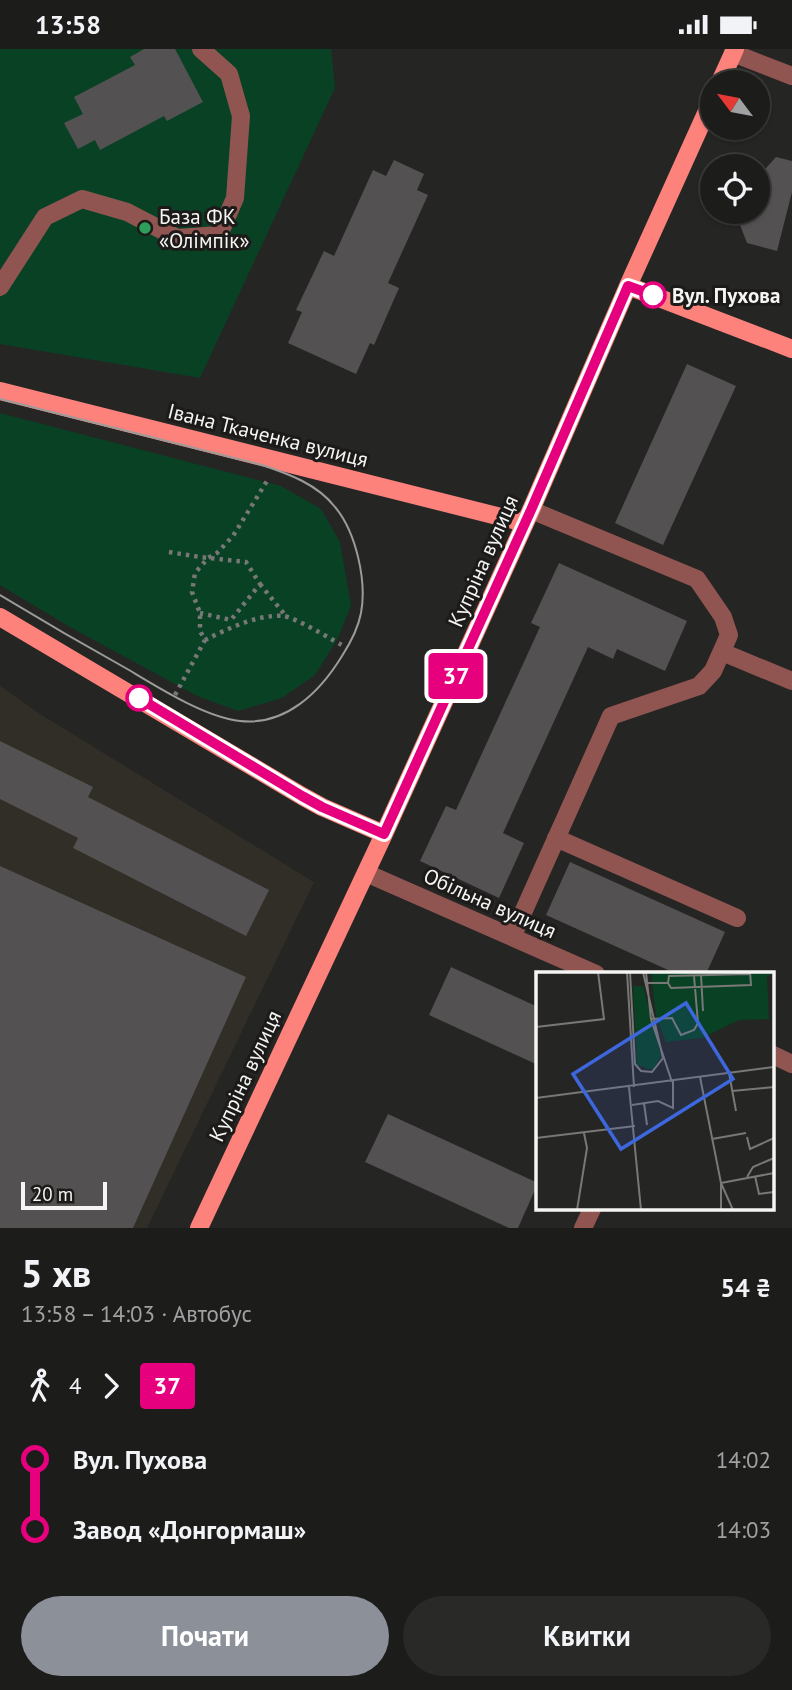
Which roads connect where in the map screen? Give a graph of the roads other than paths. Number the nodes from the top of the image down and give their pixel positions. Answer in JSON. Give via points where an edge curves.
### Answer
{"nodes":[{"id":1,"x":201,"y":49,"type":"edge"},
{"id":2,"x":734,"y":51,"type":"edge"},
{"id":3,"x":725,"y":70,"type":"edge"},
{"id":4,"x":792,"y":76,"type":"edge"},
{"id":5,"x":700,"y":127,"type":"edge"},
{"id":6,"x":628,"y":286,"type":"junction"},
{"id":7,"x":0,"y":287,"type":"edge"},
{"id":8,"x":792,"y":349,"type":"edge"},
{"id":9,"x":0,"y":391,"type":"edge"},
{"id":10,"x":528,"y":516,"type":"junction"},
{"id":11,"x":0,"y":617,"type":"edge"},
{"id":12,"x":722,"y":652,"type":"junction"},
{"id":13,"x":792,"y":681,"type":"edge"},
{"id":14,"x":384,"y":834,"type":"junction"},
{"id":15,"x":556,"y":838,"type":"junction"},
{"id":16,"x":366,"y":873,"type":"junction"},
{"id":17,"x":737,"y":918,"type":"dead end"},
{"id":18,"x":512,"y":937,"type":"junction"},
{"id":19,"x":591,"y":972,"type":"edge"},
{"id":20,"x":774,"y":1055,"type":"edge"},
{"id":21,"x":792,"y":1064,"type":"edge"},
{"id":22,"x":591,"y":1211,"type":"edge"},
{"id":23,"x":199,"y":1228,"type":"edge"},
{"id":24,"x":583,"y":1228,"type":"edge"}],
"edges":[{"from":1,"to":7,"type":"street","via":[[229,74],[241,116],[235,198],[219,235],[177,238],[127,212],[82,199],[45,217]]},
{"from":2,"to":3,"type":"main road"},
{"from":2,"to":4,"type":"street"},
{"from":5,"to":6,"type":"main road","name":"Купріна вулиця"},
{"from":6,"to":8,"type":"main road"},
{"from":6,"to":10,"type":"main road","name":"Купріна вулиця"},
{"from":9,"to":10,"type":"main road","name":"Івана Ткаченка вулиця"},
{"from":10,"to":12,"type":"street","via":[[697,579],[723,617],[729,635]]},
{"from":10,"to":14,"type":"main road","name":"Купріна вулиця"},
{"from":11,"to":14,"type":"main road","via":[[302,796]]},
{"from":12,"to":13,"type":"street"},
{"from":12,"to":15,"type":"street","via":[[699,687],[611,716]]},
{"from":14,"to":16,"type":"main road","name":"Купріна вулиця"},
{"from":15,"to":17,"type":"street"},
{"from":15,"to":18,"type":"street"},
{"from":16,"to":18,"type":"street","name":"Обільна вулиця"},
{"from":16,"to":23,"type":"main road","name":"Купріна вулиця"},
{"from":18,"to":19,"type":"street","name":"Обільна вулиця"},
{"from":20,"to":21,"type":"street"},
{"from":22,"to":24,"type":"street"}]}
